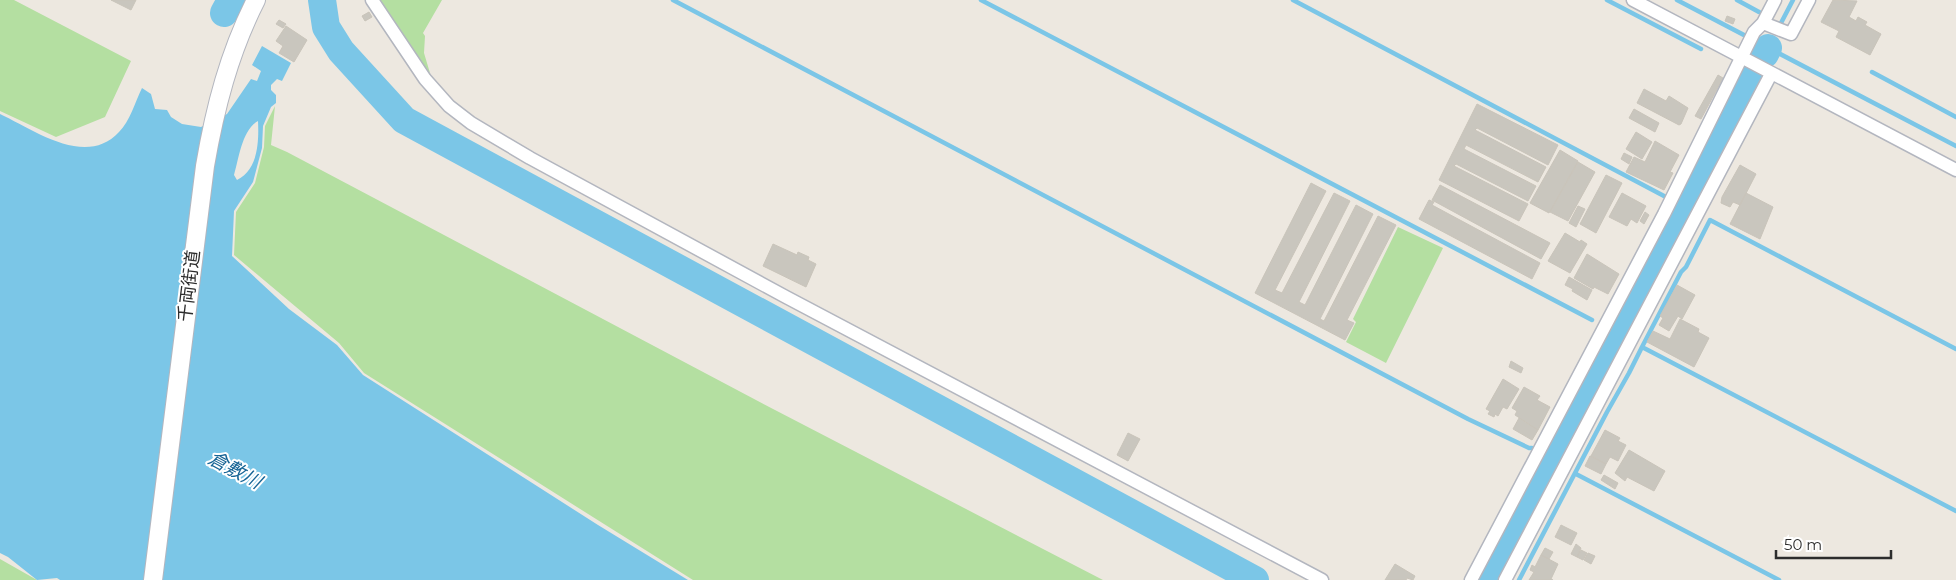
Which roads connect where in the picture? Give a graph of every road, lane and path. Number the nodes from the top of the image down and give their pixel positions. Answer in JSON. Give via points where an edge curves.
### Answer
{"nodes":[{"id":1,"x":256,"y":0,"type":"edge"},
{"id":2,"x":372,"y":0,"type":"edge"},
{"id":3,"x":1633,"y":0,"type":"edge"},
{"id":4,"x":1775,"y":0,"type":"edge"},
{"id":5,"x":1809,"y":0,"type":"edge"},
{"id":6,"x":1762,"y":23,"type":"junction"},
{"id":7,"x":1745,"y":51,"type":"junction"},
{"id":8,"x":1771,"y":74,"type":"junction"},
{"id":9,"x":1956,"y":170,"type":"edge"},
{"id":10,"x":153,"y":580,"type":"edge"},
{"id":11,"x":1322,"y":580,"type":"edge"},
{"id":12,"x":1471,"y":580,"type":"edge"},
{"id":13,"x":1505,"y":580,"type":"edge"}],
"edges":[{"from":1,"to":10,"type":"street","name":"千両街道","via":[[232,53],[210,137]]},
{"from":2,"to":11,"type":"street","via":[[425,80],[449,106],[471,123],[786,297]]},
{"from":3,"to":7,"type":"street"},
{"from":4,"to":6,"type":"street"},
{"from":5,"to":6,"type":"street","via":[[1792,34]]},
{"from":6,"to":7,"type":"street"},
{"from":7,"to":8,"type":"street"},
{"from":7,"to":12,"type":"street","via":[[1659,223]]},
{"from":8,"to":9,"type":"street"},
{"from":8,"to":13,"type":"street"}]}
